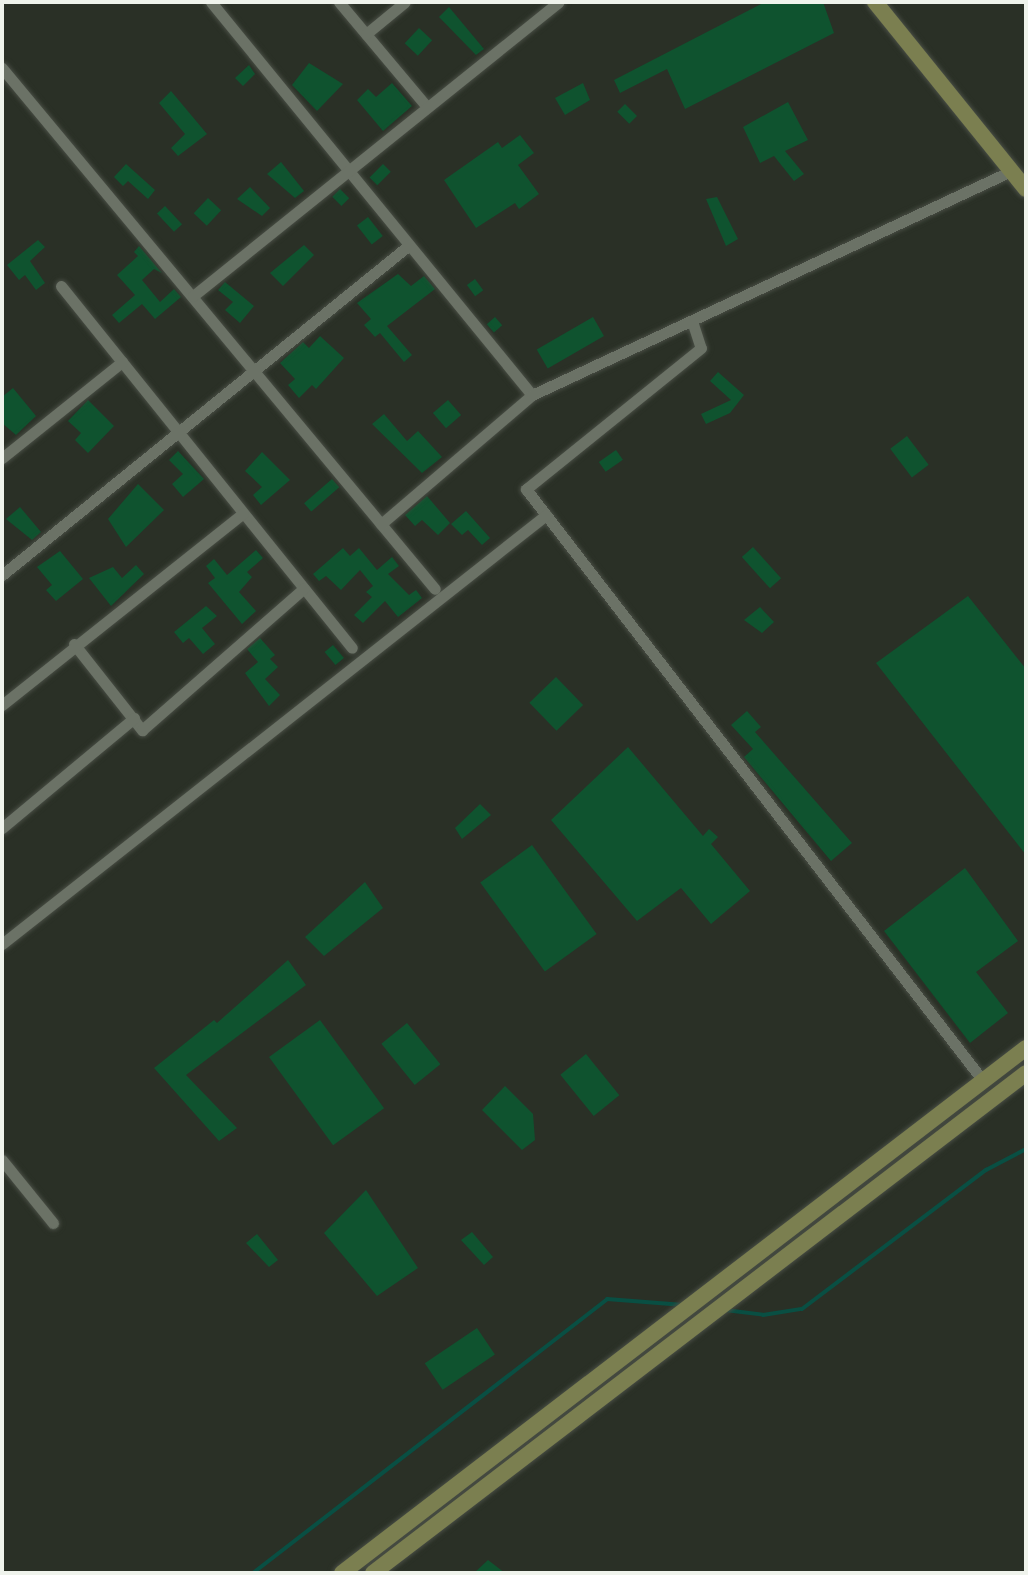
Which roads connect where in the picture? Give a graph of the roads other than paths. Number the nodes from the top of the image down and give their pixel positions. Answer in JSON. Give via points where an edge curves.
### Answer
{"nodes":[{"id":1,"x":211,"y":2,"type":"edge"},
{"id":2,"x":339,"y":2,"type":"edge"},
{"id":3,"x":405,"y":2,"type":"edge"},
{"id":4,"x":559,"y":2,"type":"edge"},
{"id":5,"x":875,"y":2,"type":"edge"},
{"id":6,"x":366,"y":34,"type":"junction"},
{"id":7,"x":2,"y":68,"type":"edge"},
{"id":8,"x":427,"y":107,"type":"junction"},
{"id":9,"x":1011,"y":171,"type":"junction"},
{"id":10,"x":346,"y":172,"type":"junction"},
{"id":11,"x":1026,"y":189,"type":"edge"},
{"id":12,"x":408,"y":246,"type":"junction"},
{"id":13,"x":61,"y":286,"type":"dead end"},
{"id":14,"x":193,"y":296,"type":"junction"},
{"id":15,"x":692,"y":321,"type":"junction"},
{"id":16,"x":122,"y":362,"type":"junction"},
{"id":17,"x":255,"y":372,"type":"junction"},
{"id":18,"x":532,"y":395,"type":"junction"},
{"id":19,"x":179,"y":433,"type":"junction"},
{"id":20,"x":2,"y":458,"type":"edge"},
{"id":21,"x":243,"y":513,"type":"junction"},
{"id":22,"x":546,"y":515,"type":"junction"},
{"id":23,"x":381,"y":524,"type":"junction"},
{"id":24,"x":2,"y":575,"type":"edge"},
{"id":25,"x":304,"y":588,"type":"junction"},
{"id":26,"x":435,"y":589,"type":"dead end"},
{"id":27,"x":74,"y":644,"type":"junction"},
{"id":28,"x":352,"y":648,"type":"dead end"},
{"id":29,"x":2,"y":705,"type":"edge"},
{"id":30,"x":134,"y":718,"type":"junction"},
{"id":31,"x":2,"y":828,"type":"edge"},
{"id":32,"x":2,"y":944,"type":"edge"},
{"id":33,"x":1026,"y":1048,"type":"edge"},
{"id":34,"x":1026,"y":1073,"type":"edge"},
{"id":35,"x":984,"y":1082,"type":"junction"},
{"id":36,"x":2,"y":1160,"type":"edge"},
{"id":37,"x":53,"y":1223,"type":"dead end"},
{"id":38,"x":342,"y":1573,"type":"edge"},
{"id":39,"x":373,"y":1573,"type":"edge"}],
"edges":[{"from":1,"to":10,"type":"street"},
{"from":2,"to":6,"type":"street"},
{"from":3,"to":6,"type":"street"},
{"from":4,"to":8,"type":"street"},
{"from":5,"to":9,"type":"main road"},
{"from":6,"to":8,"type":"street"},
{"from":7,"to":14,"type":"street"},
{"from":8,"to":10,"type":"street"},
{"from":9,"to":11,"type":"main road"},
{"from":9,"to":15,"type":"street"},
{"from":10,"to":12,"type":"street"},
{"from":10,"to":14,"type":"street"},
{"from":12,"to":17,"type":"street"},
{"from":12,"to":18,"type":"street"},
{"from":13,"to":16,"type":"street"},
{"from":14,"to":17,"type":"street"},
{"from":15,"to":18,"type":"street"},
{"from":15,"to":22,"type":"street","via":[[701,348],[526,489]]},
{"from":16,"to":19,"type":"street"},
{"from":16,"to":20,"type":"street"},
{"from":17,"to":19,"type":"street"},
{"from":17,"to":23,"type":"street"},
{"from":18,"to":23,"type":"street"},
{"from":19,"to":21,"type":"street"},
{"from":19,"to":24,"type":"street"},
{"from":21,"to":25,"type":"street"},
{"from":21,"to":27,"type":"street"},
{"from":22,"to":32,"type":"street"},
{"from":22,"to":35,"type":"street"},
{"from":23,"to":26,"type":"street"},
{"from":25,"to":28,"type":"street"},
{"from":25,"to":30,"type":"street","via":[[142,730]]},
{"from":27,"to":29,"type":"street"},
{"from":27,"to":30,"type":"street"},
{"from":30,"to":31,"type":"street"},
{"from":33,"to":35,"type":"main road"},
{"from":34,"to":39,"type":"main road"},
{"from":35,"to":38,"type":"main road"},
{"from":36,"to":37,"type":"street"}]}
